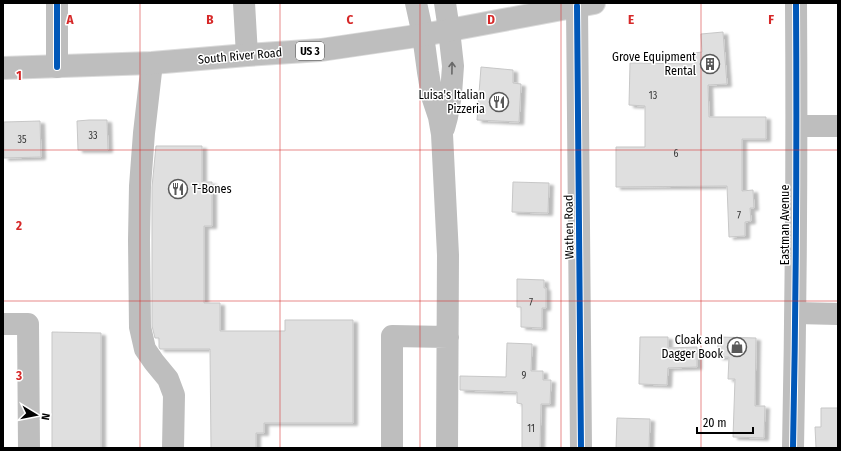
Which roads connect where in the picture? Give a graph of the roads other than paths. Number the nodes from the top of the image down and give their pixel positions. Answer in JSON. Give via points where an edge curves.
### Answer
{"nodes":[{"id":1,"x":57,"y":3,"type":"edge"},
{"id":2,"x":244,"y":3,"type":"edge"},
{"id":3,"x":416,"y":3,"type":"edge"},
{"id":4,"x":445,"y":3,"type":"edge"},
{"id":5,"x":796,"y":3,"type":"edge"},
{"id":6,"x":585,"y":5,"type":"edge"},
{"id":7,"x":449,"y":30,"type":"junction"},
{"id":8,"x":423,"y":35,"type":"junction"},
{"id":9,"x":247,"y":55,"type":"junction"},
{"id":10,"x":152,"y":63,"type":"junction"},
{"id":11,"x":57,"y":67,"type":"junction"},
{"id":12,"x":3,"y":68,"type":"edge"},
{"id":13,"x":797,"y":126,"type":"junction"},
{"id":14,"x":838,"y":126,"type":"edge"},
{"id":15,"x":442,"y":134,"type":"junction"},
{"id":16,"x":796,"y":313,"type":"junction"},
{"id":17,"x":838,"y":314,"type":"edge"},
{"id":18,"x":3,"y":324,"type":"edge"},
{"id":19,"x":448,"y":336,"type":"junction"},
{"id":20,"x":29,"y":448,"type":"edge"},
{"id":21,"x":173,"y":448,"type":"edge"},
{"id":22,"x":392,"y":448,"type":"edge"},
{"id":23,"x":447,"y":448,"type":"edge"},
{"id":24,"x":581,"y":448,"type":"edge"},
{"id":25,"x":793,"y":448,"type":"edge"}],
"edges":[{"from":1,"to":11,"type":"street"},
{"from":2,"to":9,"type":"street"},
{"from":3,"to":8,"type":"street"},
{"from":4,"to":7,"type":"street"},
{"from":5,"to":13,"type":"street","name":"Eastman Avenue"},
{"from":6,"to":7,"type":"street","name":"South River Road","number":"US 3"},
{"from":6,"to":24,"type":"street","name":"Wathen Road"},
{"from":7,"to":8,"type":"street","name":"South River Road","number":"US 3"},
{"from":15,"to":7,"type":"street","one_way":true,"via":[[451,94],[453,66]]},
{"from":8,"to":9,"type":"street","name":"South River Road","number":"US 3","via":[[321,50]]},
{"from":8,"to":15,"type":"street","via":[[432,96]]},
{"from":9,"to":10,"type":"street","name":"South River Road","number":"US 3"},
{"from":10,"to":11,"type":"street","name":"South River Road","number":"US 3"},
{"from":10,"to":21,"type":"street","via":[[140,186],[140,327],[145,349],[168,379],[174,395]]},
{"from":11,"to":12,"type":"street","name":"South River Road","number":"US 3"},
{"from":13,"to":14,"type":"street"},
{"from":13,"to":16,"type":"street","name":"Eastman Avenue"},
{"from":15,"to":19,"type":"street","via":[[448,255]]},
{"from":16,"to":17,"type":"street"},
{"from":16,"to":25,"type":"street","name":"Eastman Avenue"},
{"from":18,"to":20,"type":"street","via":[[28,324]]},
{"from":19,"to":22,"type":"street","via":[[392,336]]},
{"from":19,"to":23,"type":"street"}]}
